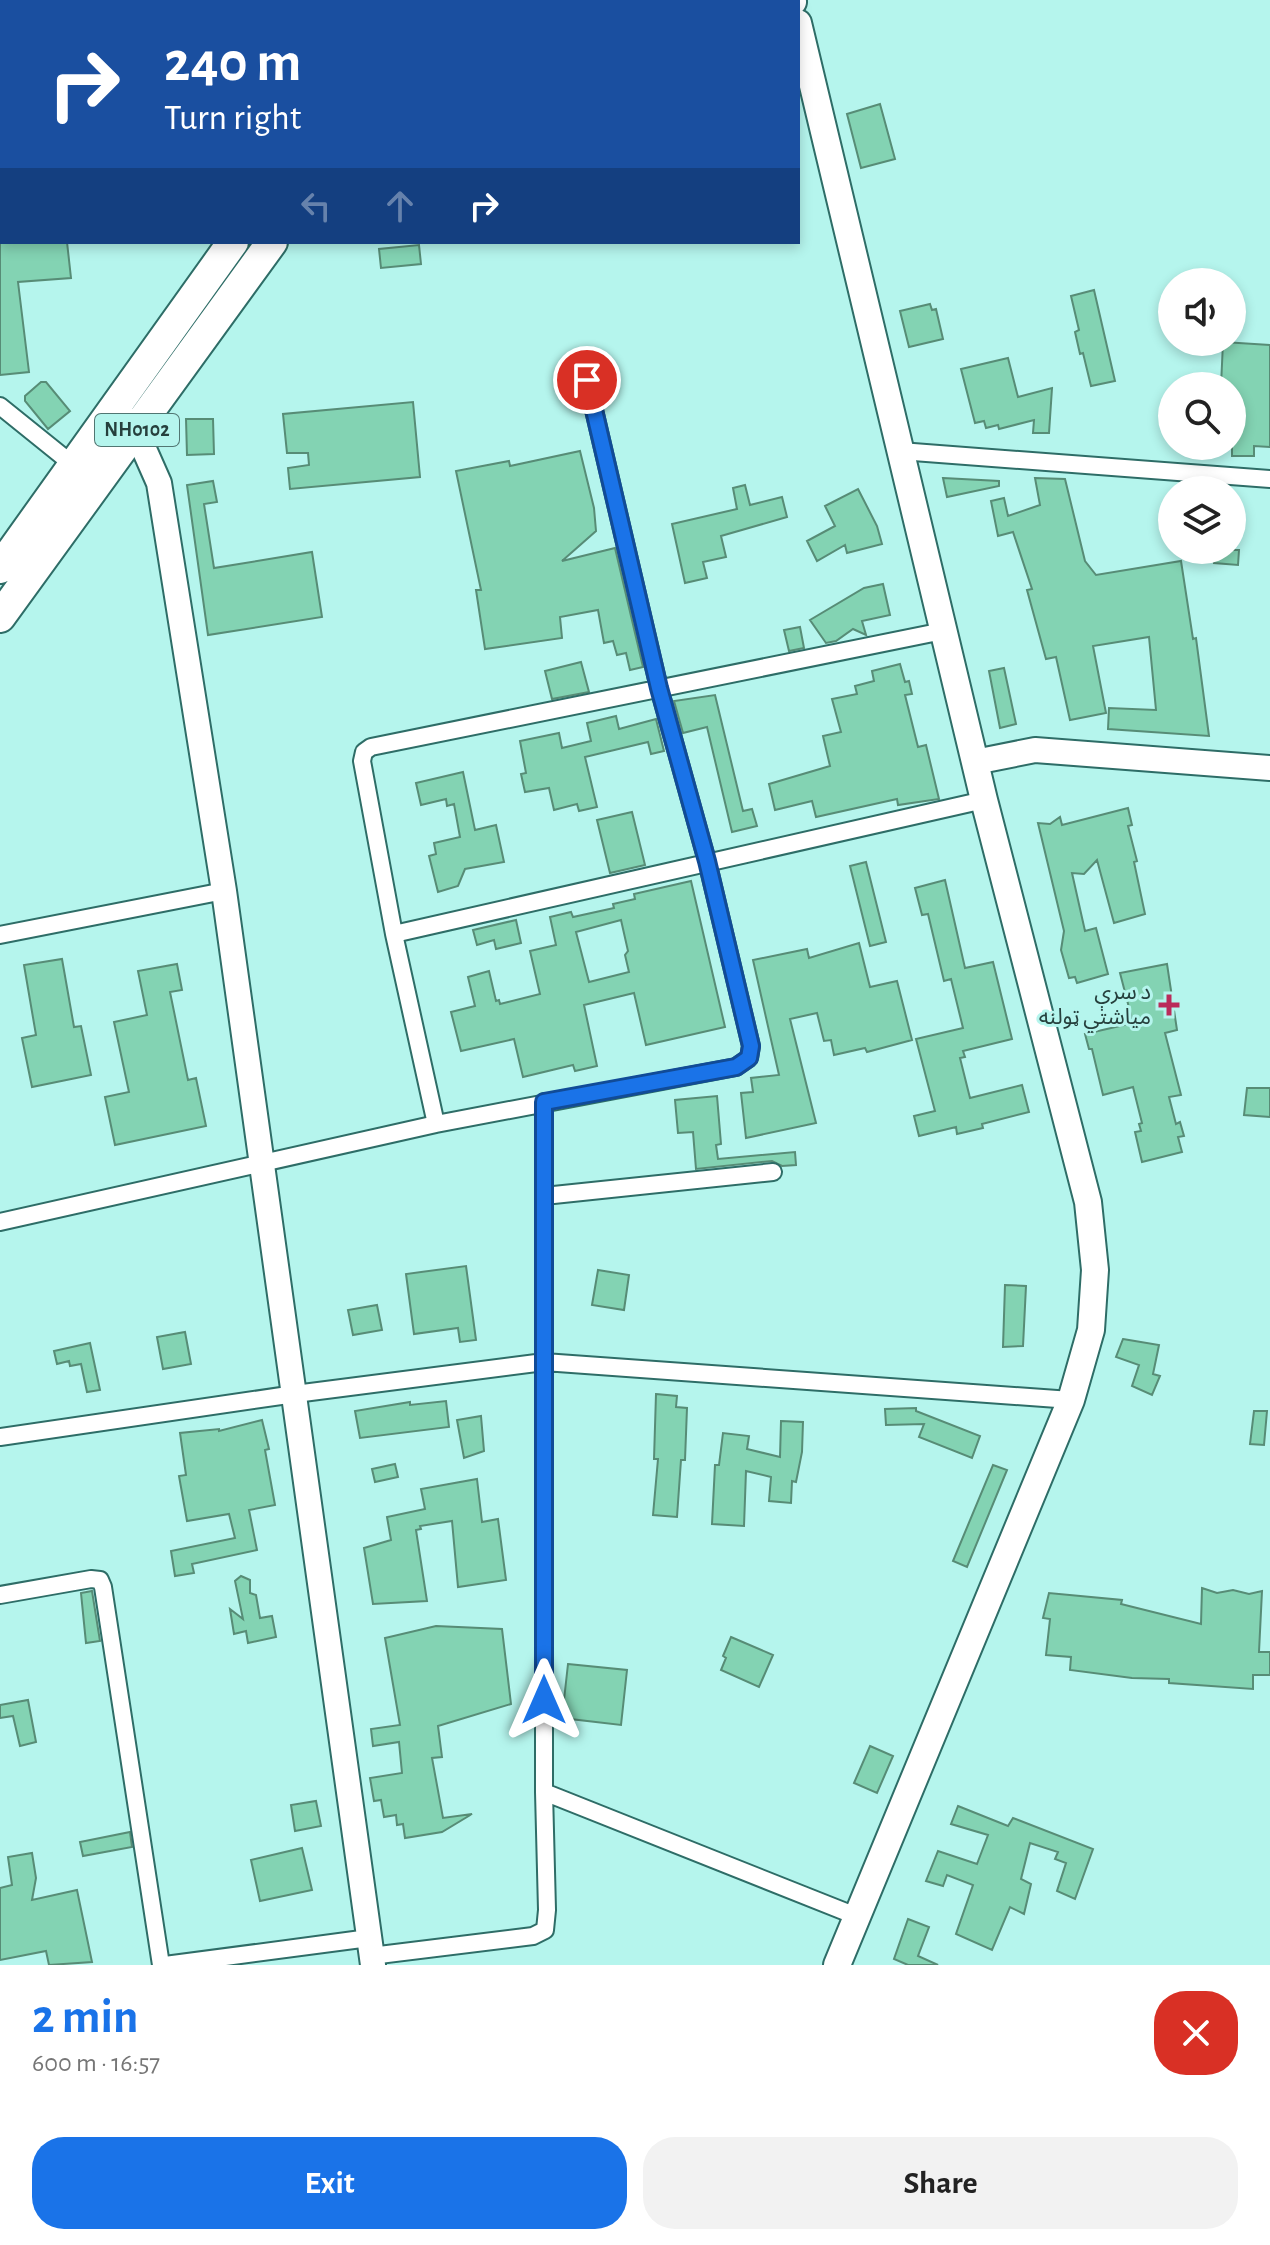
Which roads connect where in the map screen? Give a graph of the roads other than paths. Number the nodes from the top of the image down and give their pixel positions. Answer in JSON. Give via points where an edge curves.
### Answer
{"nodes":[{"id":1,"x":800,"y":31,"type":"edge"},
{"id":2,"x":232,"y":244,"type":"edge"},
{"id":3,"x":271,"y":244,"type":"edge"},
{"id":4,"x":587,"y":380,"type":"dead end"},
{"id":5,"x":0,"y":406,"type":"edge"},
{"id":6,"x":115,"y":407,"type":"junction"},
{"id":7,"x":136,"y":431,"type":"junction"},
{"id":8,"x":900,"y":451,"type":"junction"},
{"id":9,"x":85,"y":474,"type":"junction"},
{"id":10,"x":1270,"y":479,"type":"edge"},
{"id":11,"x":0,"y":568,"type":"edge"},
{"id":12,"x":0,"y":617,"type":"edge"},
{"id":13,"x":943,"y":631,"type":"junction"},
{"id":14,"x":659,"y":688,"type":"junction"},
{"id":15,"x":975,"y":762,"type":"junction"},
{"id":16,"x":1270,"y":768,"type":"edge"},
{"id":17,"x":984,"y":800,"type":"junction"},
{"id":18,"x":707,"y":861,"type":"junction"},
{"id":19,"x":224,"y":891,"type":"junction"},
{"id":20,"x":394,"y":934,"type":"junction"},
{"id":21,"x":0,"y":935,"type":"edge"},
{"id":22,"x":544,"y":1102,"type":"junction"},
{"id":23,"x":436,"y":1124,"type":"junction"},
{"id":24,"x":262,"y":1163,"type":"junction"},
{"id":25,"x":773,"y":1172,"type":"dead end"},
{"id":26,"x":544,"y":1196,"type":"junction"},
{"id":27,"x":0,"y":1222,"type":"edge"},
{"id":28,"x":544,"y":1362,"type":"junction"},
{"id":29,"x":295,"y":1394,"type":"junction"},
{"id":30,"x":1071,"y":1400,"type":"junction"},
{"id":31,"x":0,"y":1437,"type":"edge"},
{"id":32,"x":0,"y":1595,"type":"edge"},
{"id":33,"x":544,"y":1792,"type":"junction"},
{"id":34,"x":856,"y":1916,"type":"junction"},
{"id":35,"x":371,"y":1953,"type":"edge"},
{"id":36,"x":163,"y":1965,"type":"edge"},
{"id":37,"x":837,"y":1965,"type":"edge"}],
"edges":[{"from":1,"to":8,"type":"main road"},
{"from":2,"to":6,"type":"highway","number":"NH0102"},
{"from":3,"to":7,"type":"highway","number":"NH0102"},
{"from":4,"to":14,"type":"street"},
{"from":5,"to":9,"type":"street"},
{"from":6,"to":7,"type":"street"},
{"from":6,"to":9,"type":"highway","number":"NH0102"},
{"from":7,"to":9,"type":"highway","number":"NH0102"},
{"from":7,"to":19,"type":"street","via":[[159,483]]},
{"from":8,"to":10,"type":"street"},
{"from":8,"to":13,"type":"main road"},
{"from":9,"to":11,"type":"highway","number":"NH0102"},
{"from":9,"to":12,"type":"highway","number":"NH0102"},
{"from":13,"to":14,"type":"street"},
{"from":13,"to":15,"type":"main road"},
{"from":14,"to":18,"type":"street"},
{"from":14,"to":20,"type":"street","via":[[364,752]]},
{"from":15,"to":16,"type":"street","via":[[1035,750]]},
{"from":15,"to":17,"type":"main road"},
{"from":17,"to":18,"type":"street"},
{"from":17,"to":30,"type":"main road","via":[[1088,1202],[1095,1270],[1091,1330]]},
{"from":18,"to":20,"type":"street"},
{"from":18,"to":22,"type":"street","via":[[751,1046],[749,1058],[736,1067]]},
{"from":19,"to":21,"type":"street"},
{"from":19,"to":24,"type":"street"},
{"from":20,"to":23,"type":"street"},
{"from":22,"to":23,"type":"street"},
{"from":22,"to":26,"type":"street"},
{"from":23,"to":24,"type":"street"},
{"from":24,"to":27,"type":"street"},
{"from":24,"to":29,"type":"street"},
{"from":25,"to":26,"type":"street"},
{"from":26,"to":28,"type":"street"},
{"from":28,"to":29,"type":"street"},
{"from":28,"to":30,"type":"street"},
{"from":28,"to":33,"type":"street"},
{"from":29,"to":31,"type":"street"},
{"from":29,"to":35,"type":"street"},
{"from":30,"to":34,"type":"main road"},
{"from":32,"to":36,"type":"street","via":[[100,1580]]},
{"from":33,"to":34,"type":"street"},
{"from":33,"to":35,"type":"street","via":[[545,1930],[533,1936]]},
{"from":34,"to":37,"type":"main road"},
{"from":35,"to":36,"type":"street"}]}
